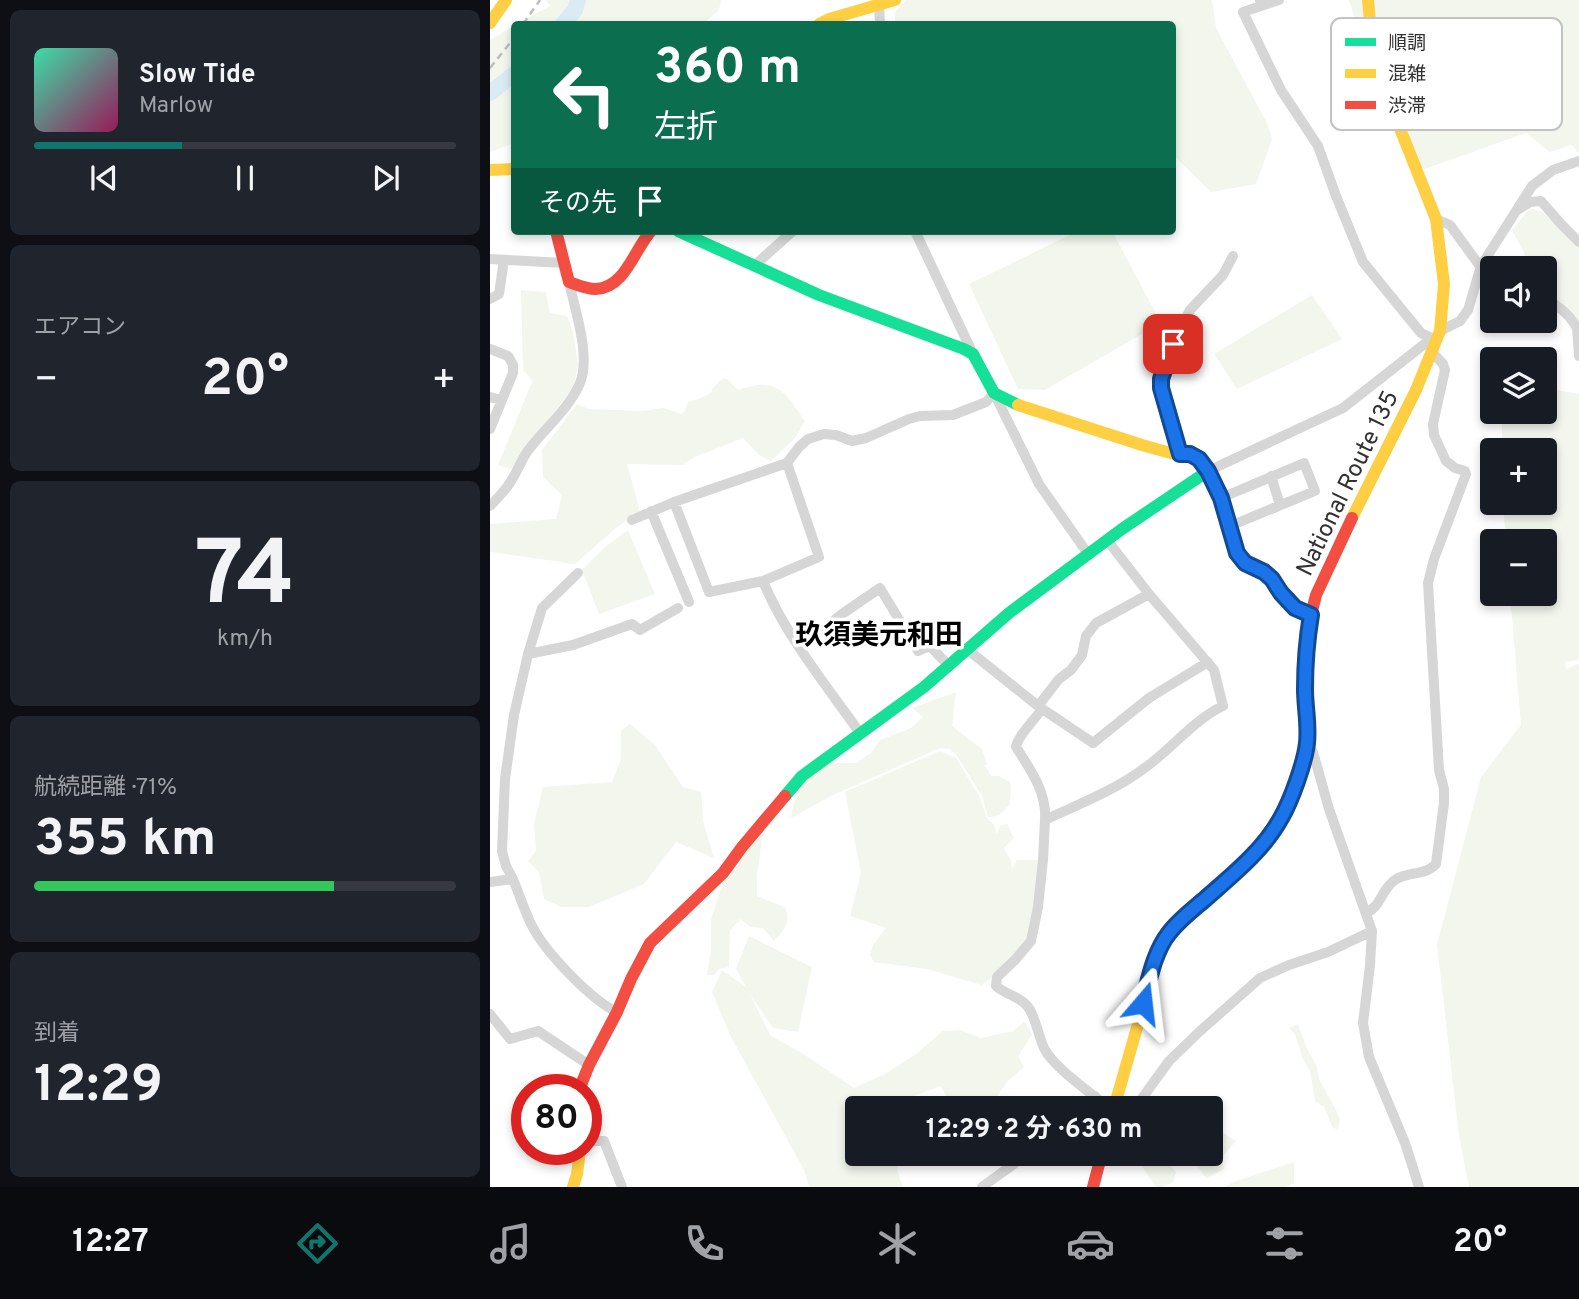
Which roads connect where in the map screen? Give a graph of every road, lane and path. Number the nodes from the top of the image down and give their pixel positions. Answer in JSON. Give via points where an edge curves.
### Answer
{"nodes":[{"id":1,"x":506,"y":0,"type":"edge"},
{"id":2,"x":894,"y":0,"type":"edge"},
{"id":3,"x":1279,"y":0,"type":"edge"},
{"id":4,"x":1368,"y":0,"type":"edge"},
{"id":5,"x":1261,"y":3,"type":"edge"},
{"id":6,"x":879,"y":4,"type":"junction"},
{"id":7,"x":1368,"y":18,"type":"edge"},
{"id":8,"x":825,"y":21,"type":"edge"},
{"id":9,"x":880,"y":21,"type":"edge"},
{"id":10,"x":490,"y":23,"type":"edge"},
{"id":11,"x":1401,"y":130,"type":"edge"},
{"id":12,"x":1579,"y":161,"type":"edge"},
{"id":13,"x":490,"y":170,"type":"edge"},
{"id":14,"x":511,"y":170,"type":"edge"},
{"id":15,"x":1514,"y":213,"type":"junction"},
{"id":16,"x":1436,"y":219,"type":"junction"},
{"id":17,"x":557,"y":235,"type":"edge"},
{"id":18,"x":646,"y":235,"type":"edge"},
{"id":19,"x":687,"y":235,"type":"edge"},
{"id":20,"x":789,"y":235,"type":"edge"},
{"id":21,"x":917,"y":235,"type":"edge"},
{"id":22,"x":1579,"y":242,"type":"edge"},
{"id":23,"x":1233,"y":256,"type":"dead end"},
{"id":24,"x":1487,"y":256,"type":"edge"},
{"id":25,"x":490,"y":259,"type":"edge"},
{"id":26,"x":504,"y":260,"type":"junction"},
{"id":27,"x":564,"y":263,"type":"junction"},
{"id":28,"x":1480,"y":265,"type":"edge"},
{"id":29,"x":754,"y":266,"type":"junction"},
{"id":30,"x":1480,"y":269,"type":"edge"},
{"id":31,"x":569,"y":282,"type":"junction"},
{"id":32,"x":490,"y":299,"type":"edge"},
{"id":33,"x":1557,"y":305,"type":"edge"},
{"id":34,"x":1436,"y":341,"type":"junction"},
{"id":35,"x":490,"y":349,"type":"edge"},
{"id":36,"x":973,"y":354,"type":"junction"},
{"id":37,"x":1579,"y":356,"type":"edge"},
{"id":38,"x":994,"y":393,"type":"junction"},
{"id":39,"x":490,"y":397,"type":"edge"},
{"id":40,"x":502,"y":401,"type":"junction"},
{"id":41,"x":490,"y":429,"type":"edge"},
{"id":42,"x":1180,"y":454,"type":"junction"},
{"id":43,"x":787,"y":463,"type":"junction"},
{"id":44,"x":1208,"y":471,"type":"junction"},
{"id":45,"x":1271,"y":476,"type":"junction"},
{"id":46,"x":490,"y":489,"type":"edge"},
{"id":47,"x":502,"y":494,"type":"junction"},
{"id":48,"x":1221,"y":498,"type":"junction"},
{"id":49,"x":674,"y":502,"type":"junction"},
{"id":50,"x":1280,"y":505,"type":"junction"},
{"id":51,"x":490,"y":506,"type":"edge"},
{"id":52,"x":652,"y":511,"type":"junction"},
{"id":53,"x":632,"y":520,"type":"dead end"},
{"id":54,"x":1230,"y":526,"type":"junction"},
{"id":55,"x":1107,"y":540,"type":"junction"},
{"id":56,"x":1088,"y":554,"type":"junction"},
{"id":57,"x":578,"y":573,"type":"dead end"},
{"id":58,"x":763,"y":581,"type":"junction"},
{"id":59,"x":1149,"y":594,"type":"junction"},
{"id":60,"x":689,"y":602,"type":"dead end"},
{"id":61,"x":678,"y":607,"type":"dead end"},
{"id":62,"x":1311,"y":615,"type":"junction"},
{"id":63,"x":800,"y":648,"type":"junction"},
{"id":64,"x":968,"y":650,"type":"junction"},
{"id":65,"x":527,"y":654,"type":"junction"},
{"id":66,"x":1208,"y":662,"type":"junction"},
{"id":67,"x":949,"y":666,"type":"junction"},
{"id":68,"x":1040,"y":708,"type":"junction"},
{"id":69,"x":860,"y":733,"type":"junction"},
{"id":70,"x":1307,"y":745,"type":"junction"},
{"id":71,"x":1045,"y":820,"type":"junction"},
{"id":72,"x":513,"y":879,"type":"junction"},
{"id":73,"x":490,"y":882,"type":"edge"},
{"id":74,"x":1366,"y":913,"type":"junction"},
{"id":75,"x":1372,"y":931,"type":"junction"},
{"id":76,"x":617,"y":1012,"type":"junction"},
{"id":77,"x":490,"y":1014,"type":"edge"},
{"id":78,"x":589,"y":1065,"type":"junction"},
{"id":79,"x":585,"y":1074,"type":"edge"},
{"id":80,"x":1095,"y":1096,"type":"edge"},
{"id":81,"x":1117,"y":1096,"type":"edge"},
{"id":82,"x":1142,"y":1096,"type":"edge"},
{"id":83,"x":602,"y":1140,"type":"edge"},
{"id":84,"x":578,"y":1165,"type":"edge"},
{"id":85,"x":1011,"y":1166,"type":"edge"},
{"id":86,"x":1099,"y":1166,"type":"edge"},
{"id":87,"x":573,"y":1187,"type":"edge"},
{"id":88,"x":622,"y":1187,"type":"edge"},
{"id":89,"x":982,"y":1187,"type":"edge"},
{"id":90,"x":1093,"y":1187,"type":"edge"},
{"id":91,"x":1419,"y":1187,"type":"edge"}],
"edges":[{"from":1,"to":10,"type":"main road"},
{"from":2,"to":6,"type":"main road"},
{"from":3,"to":5,"type":"street"},
{"from":4,"to":7,"type":"main road","name":"National Route 135"},
{"from":5,"to":34,"type":"street","via":[[1243,12],[1281,90],[1318,146],[1363,262],[1421,333]]},
{"from":6,"to":8,"type":"main road"},
{"from":6,"to":9,"type":"street"},
{"from":11,"to":16,"type":"main road","name":"National Route 135"},
{"from":12,"to":15,"type":"street","via":[[1553,170],[1532,186]]},
{"from":13,"to":14,"type":"main road"},
{"from":15,"to":22,"type":"street","via":[[1530,202],[1541,201]]},
{"from":15,"to":24,"type":"street"},
{"from":16,"to":28,"type":"street","via":[[1450,225]]},
{"from":16,"to":34,"type":"main road","name":"National Route 135","via":[[1444,284]]},
{"from":17,"to":27,"type":"main road"},
{"from":18,"to":31,"type":"main road","via":[[622,275],[609,287],[594,289]]},
{"from":19,"to":29,"type":"main road"},
{"from":20,"to":29,"type":"street"},
{"from":21,"to":36,"type":"street"},
{"from":23,"to":42,"type":"street","via":[[1223,275],[1190,310],[1161,379]]},
{"from":25,"to":26,"type":"street"},
{"from":26,"to":27,"type":"street"},
{"from":26,"to":32,"type":"street","via":[[499,294]]},
{"from":27,"to":31,"type":"main road"},
{"from":29,"to":36,"type":"main road"},
{"from":30,"to":34,"type":"street","via":[[1468,310]]},
{"from":31,"to":47,"type":"street","via":[[584,353],[580,385],[526,454]]},
{"from":33,"to":37,"type":"street","via":[[1577,328]]},
{"from":34,"to":44,"type":"street","via":[[1427,342],[1343,408]]},
{"from":34,"to":62,"type":"main road","name":"National Route 135","via":[[1334,554]]},
{"from":34,"to":74,"type":"street","via":[[1445,370],[1434,435],[1447,461],[1466,474],[1429,583],[1444,803],[1436,864],[1394,880],[1374,910]]},
{"from":35,"to":40,"type":"street","via":[[508,356],[513,365]]},
{"from":36,"to":38,"type":"main road"},
{"from":38,"to":42,"type":"main road","via":[[1013,403]]},
{"from":38,"to":43,"type":"street","via":[[986,402],[953,415],[920,416],[866,438],[852,441],[824,434],[808,439]]},
{"from":38,"to":56,"type":"street","via":[[1039,484]]},
{"from":39,"to":40,"type":"street"},
{"from":40,"to":41,"type":"street"},
{"from":42,"to":44,"type":"main road","via":[[1199,459]]},
{"from":43,"to":49,"type":"street"},
{"from":43,"to":58,"type":"street","via":[[819,557]]},
{"from":44,"to":48,"type":"main road"},
{"from":44,"to":55,"type":"main road"},
{"from":45,"to":48,"type":"street"},
{"from":45,"to":50,"type":"street"},
{"from":45,"to":50,"type":"street","via":[[1304,463],[1315,491]]},
{"from":46,"to":47,"type":"street"},
{"from":47,"to":51,"type":"street"},
{"from":48,"to":54,"type":"main road"},
{"from":49,"to":52,"type":"street"},
{"from":49,"to":58,"type":"street","via":[[709,592]]},
{"from":50,"to":54,"type":"street"},
{"from":52,"to":53,"type":"street"},
{"from":52,"to":60,"type":"street"},
{"from":54,"to":62,"type":"main road","via":[[1237,553],[1245,563],[1264,572],[1295,608]]},
{"from":55,"to":56,"type":"main road"},
{"from":55,"to":59,"type":"street"},
{"from":56,"to":64,"type":"main road","via":[[1009,612]]},
{"from":57,"to":65,"type":"street","via":[[542,608]]},
{"from":58,"to":63,"type":"street"},
{"from":59,"to":66,"type":"street"},
{"from":59,"to":68,"type":"street","via":[[1096,623],[1086,636],[1082,655]]},
{"from":61,"to":65,"type":"street","via":[[640,630],[632,624],[573,645]]},
{"from":62,"to":70,"type":"main road","name":"National Route 135","via":[[1305,691]]},
{"from":63,"to":67,"type":"street","via":[[880,588],[918,651],[930,646]]},
{"from":63,"to":69,"type":"street"},
{"from":64,"to":67,"type":"main road"},
{"from":64,"to":68,"type":"street"},
{"from":65,"to":72,"type":"street","via":[[505,779],[502,851]]},
{"from":66,"to":68,"type":"street","via":[[1149,698],[1093,743]]},
{"from":66,"to":71,"type":"street","via":[[1223,706],[1123,783]]},
{"from":67,"to":69,"type":"main road"},
{"from":68,"to":71,"type":"street","via":[[1016,747],[1041,792]]},
{"from":69,"to":76,"type":"main road","via":[[802,776],[723,873],[650,943]]},
{"from":70,"to":74,"type":"street"},
{"from":70,"to":81,"type":"main road","name":"National Route 135","via":[[1290,800],[1266,840],[1182,918],[1160,947]]},
{"from":71,"to":80,"type":"street","via":[[1031,941],[997,976],[996,986],[1029,1007],[1051,1060]]},
{"from":72,"to":73,"type":"street"},
{"from":72,"to":76,"type":"street","via":[[547,948],[589,993]]},
{"from":74,"to":75,"type":"street"},
{"from":75,"to":82,"type":"street","via":[[1260,978],[1169,1061]]},
{"from":75,"to":91,"type":"street","via":[[1363,1023],[1369,1057]]},
{"from":76,"to":78,"type":"main road"},
{"from":77,"to":78,"type":"street","via":[[509,1039],[538,1031]]},
{"from":78,"to":79,"type":"main road"},
{"from":83,"to":88,"type":"street"},
{"from":84,"to":87,"type":"main road"},
{"from":85,"to":89,"type":"street"},
{"from":86,"to":90,"type":"main road"}]}
